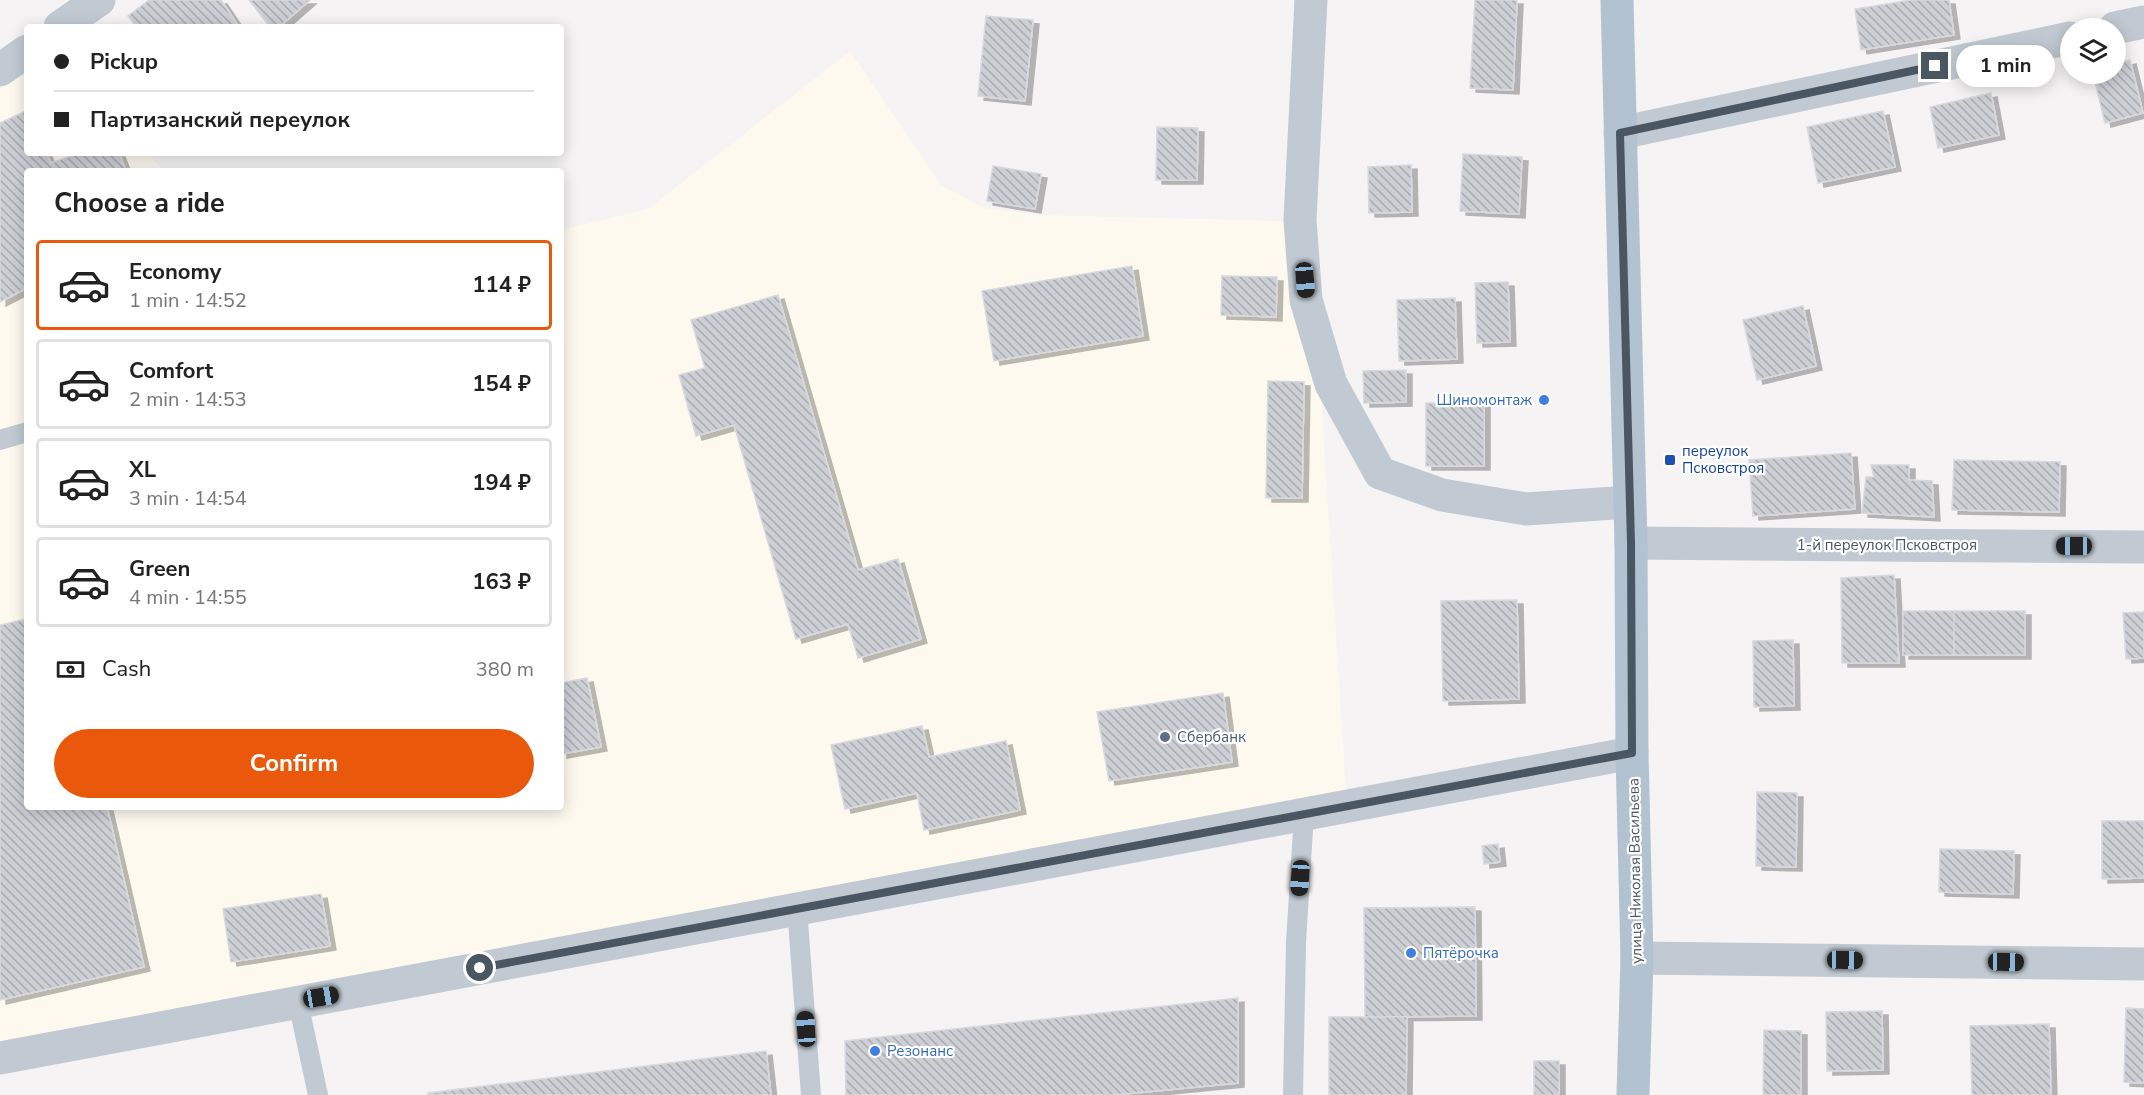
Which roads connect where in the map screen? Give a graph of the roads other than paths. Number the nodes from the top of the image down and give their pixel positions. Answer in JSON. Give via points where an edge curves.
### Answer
{"nodes":[{"id":1,"x":99,"y":0,"type":"edge"},
{"id":2,"x":1311,"y":0,"type":"edge"},
{"id":3,"x":1617,"y":0,"type":"edge"},
{"id":4,"x":2144,"y":22,"type":"edge"},
{"id":5,"x":64,"y":24,"type":"edge"},
{"id":6,"x":2126,"y":26,"type":"edge"},
{"id":7,"x":2060,"y":40,"type":"edge"},
{"id":8,"x":24,"y":53,"type":"edge"},
{"id":9,"x":0,"y":70,"type":"edge"},
{"id":10,"x":1620,"y":133,"type":"junction"},
{"id":11,"x":24,"y":433,"type":"edge"},
{"id":12,"x":0,"y":440,"type":"edge"},
{"id":13,"x":1629,"y":502,"type":"junction"},
{"id":14,"x":1631,"y":543,"type":"junction"},
{"id":15,"x":2144,"y":547,"type":"edge"},
{"id":16,"x":1632,"y":753,"type":"junction"},
{"id":17,"x":1304,"y":814,"type":"junction"},
{"id":18,"x":797,"y":908,"type":"junction"},
{"id":19,"x":1637,"y":958,"type":"junction"},
{"id":20,"x":2144,"y":964,"type":"edge"},
{"id":21,"x":298,"y":1002,"type":"junction"},
{"id":22,"x":0,"y":1058,"type":"edge"},
{"id":23,"x":318,"y":1095,"type":"edge"},
{"id":24,"x":811,"y":1095,"type":"edge"},
{"id":25,"x":1293,"y":1095,"type":"edge"},
{"id":26,"x":1633,"y":1095,"type":"edge"}],
"edges":[{"from":1,"to":5,"type":"street"},
{"from":2,"to":13,"type":"street","via":[[1300,220],[1306,300],[1331,384],[1380,473],[1442,495],[1526,509]]},
{"from":3,"to":10,"type":"main road","name":"улица Николая Васильева"},
{"from":4,"to":6,"type":"street"},
{"from":7,"to":10,"type":"street"},
{"from":8,"to":9,"type":"street"},
{"from":10,"to":13,"type":"main road","name":"улица Николая Васильева"},
{"from":11,"to":12,"type":"lane"},
{"from":13,"to":14,"type":"main road","name":"улица Николая Васильева"},
{"from":14,"to":15,"type":"street","name":"1-й переулок Псковстроя"},
{"from":14,"to":16,"type":"main road","name":"улица Николая Васильева"},
{"from":16,"to":17,"type":"street"},
{"from":16,"to":19,"type":"main road","name":"улица Николая Васильева"},
{"from":17,"to":18,"type":"street"},
{"from":17,"to":25,"type":"lane"},
{"from":18,"to":21,"type":"street"},
{"from":18,"to":24,"type":"lane"},
{"from":19,"to":20,"type":"street"},
{"from":19,"to":26,"type":"main road","name":"улица Николая Васильева"},
{"from":21,"to":22,"type":"street"},
{"from":21,"to":23,"type":"lane"}]}
